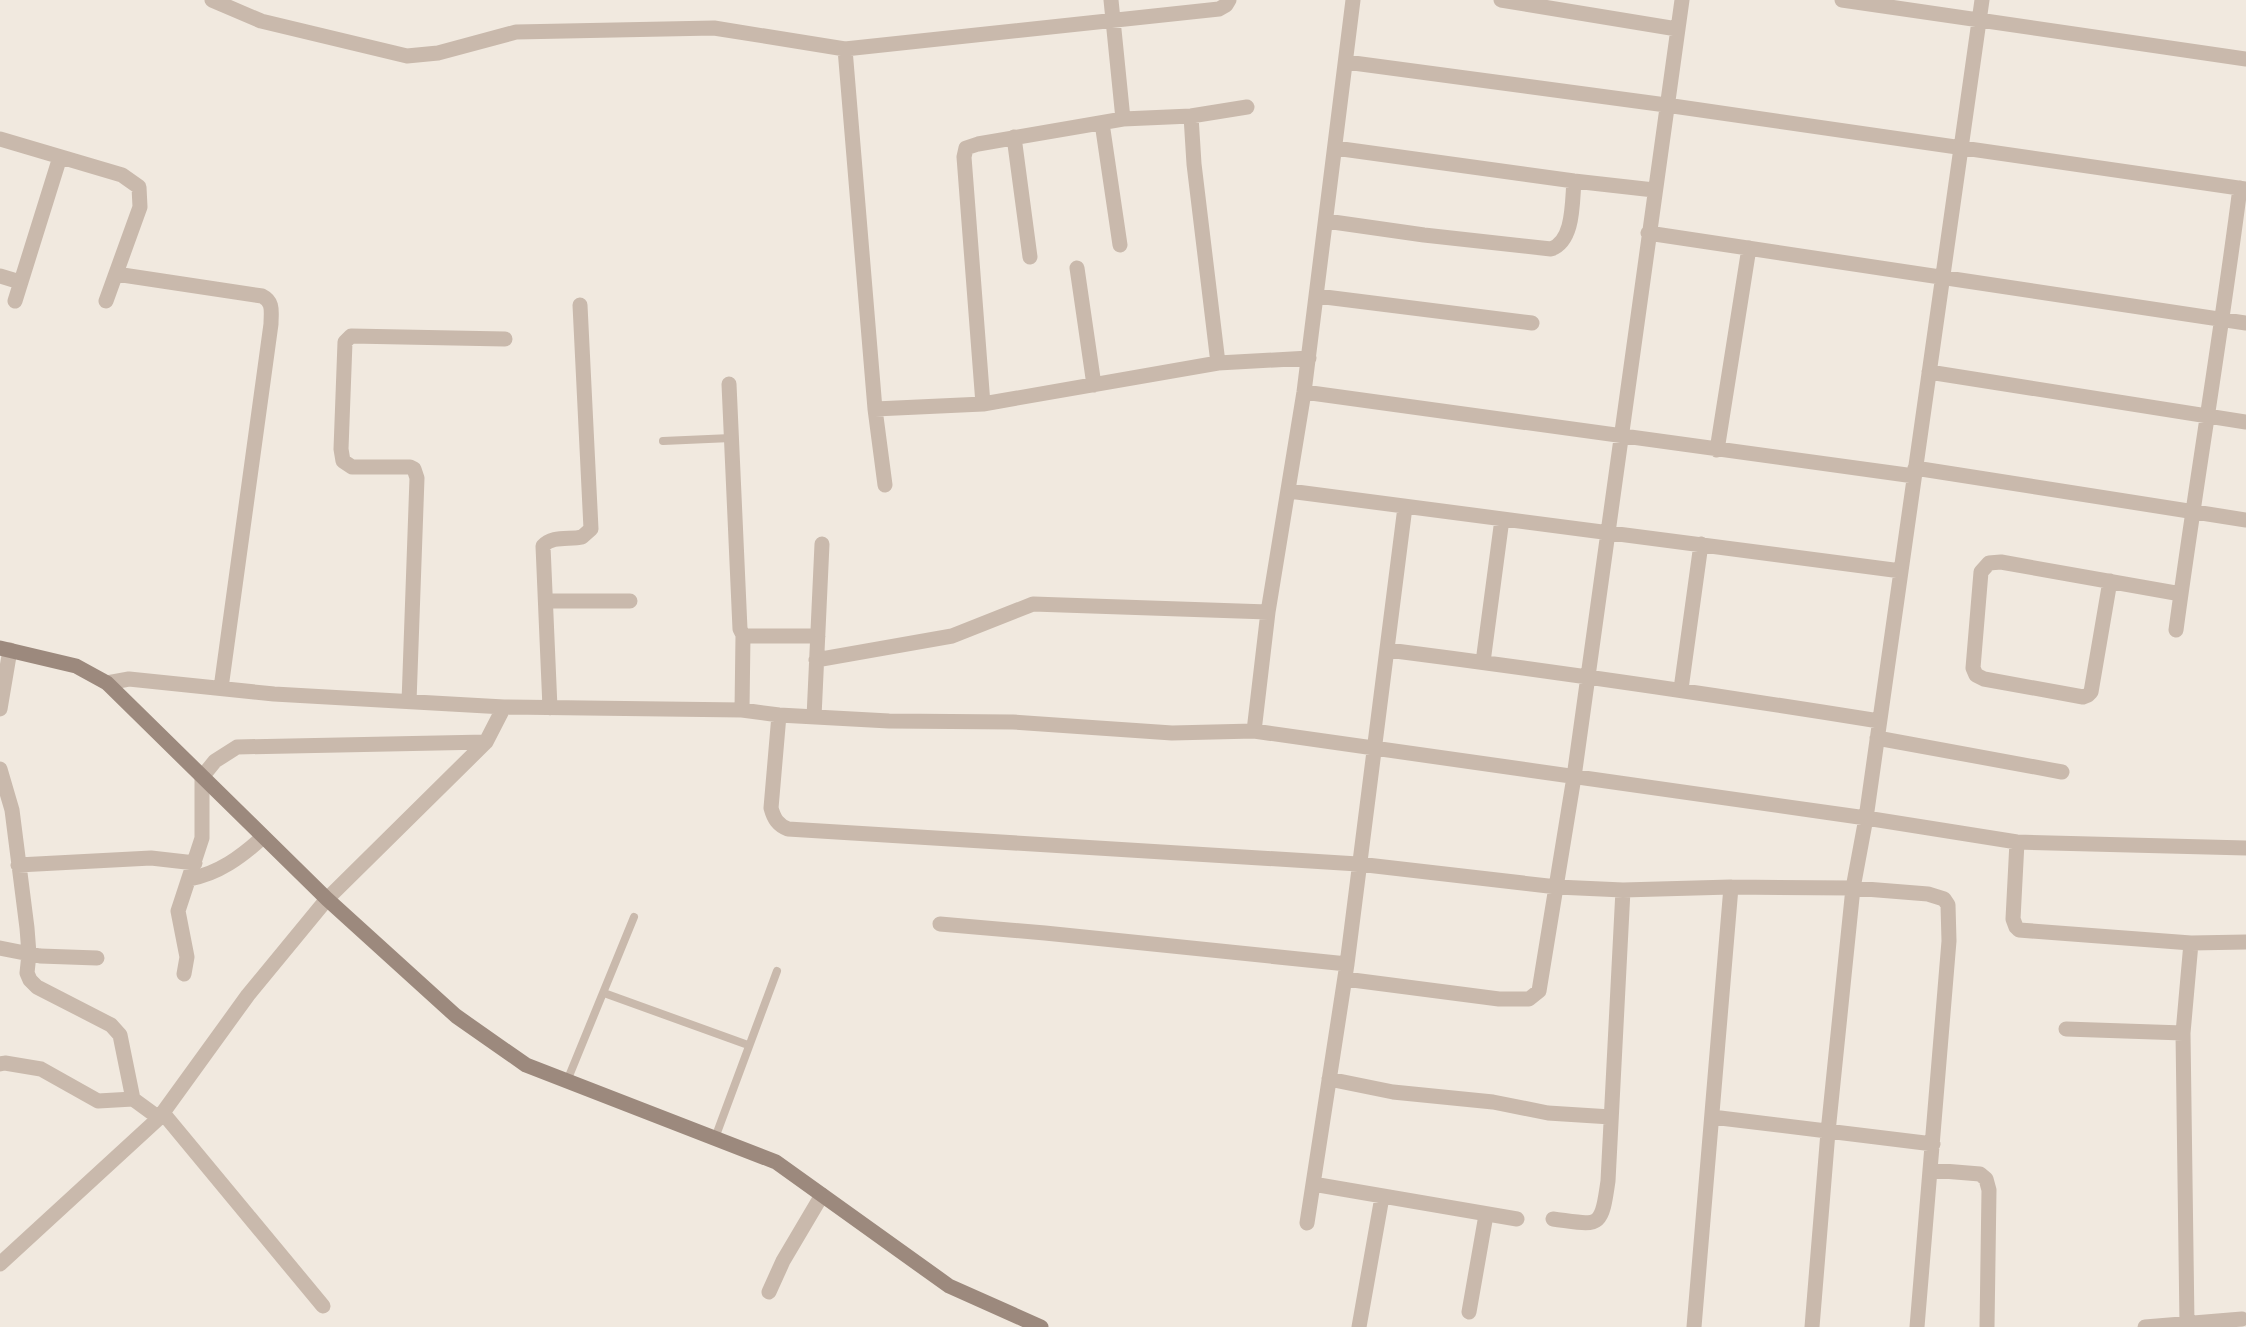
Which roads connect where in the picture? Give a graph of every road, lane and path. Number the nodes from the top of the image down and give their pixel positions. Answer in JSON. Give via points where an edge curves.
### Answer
{"nodes":[{"id":1,"x":212,"y":0,"type":"edge"},
{"id":2,"x":1111,"y":0,"type":"edge"},
{"id":3,"x":1229,"y":0,"type":"edge"},
{"id":4,"x":1353,"y":0,"type":"edge"},
{"id":5,"x":1501,"y":0,"type":"edge"},
{"id":6,"x":1682,"y":0,"type":"edge"},
{"id":7,"x":1842,"y":0,"type":"edge"},
{"id":8,"x":1982,"y":0,"type":"edge"},
{"id":9,"x":1979,"y":19,"type":"junction"},
{"id":10,"x":1112,"y":22,"type":"junction"},
{"id":11,"x":1677,"y":29,"type":"junction"},
{"id":12,"x":845,"y":49,"type":"junction"},
{"id":13,"x":2246,"y":59,"type":"edge"},
{"id":14,"x":1346,"y":62,"type":"junction"},
{"id":15,"x":1666,"y":105,"type":"junction"},
{"id":16,"x":1247,"y":107,"type":"dead end"},
{"id":17,"x":1191,"y":116,"type":"junction"},
{"id":18,"x":1123,"y":119,"type":"junction"},
{"id":19,"x":1102,"y":123,"type":"junction"},
{"id":20,"x":1014,"y":137,"type":"junction"},
{"id":21,"x":0,"y":139,"type":"edge"},
{"id":22,"x":1335,"y":148,"type":"junction"},
{"id":23,"x":1961,"y":148,"type":"junction"},
{"id":24,"x":60,"y":158,"type":"junction"},
{"id":25,"x":1574,"y":182,"type":"junction"},
{"id":26,"x":2243,"y":188,"type":"edge"},
{"id":27,"x":1654,"y":190,"type":"junction"},
{"id":28,"x":1326,"y":220,"type":"junction"},
{"id":29,"x":1648,"y":233,"type":"junction"},
{"id":30,"x":1120,"y":245,"type":"dead end"},
{"id":31,"x":1749,"y":248,"type":"junction"},
{"id":32,"x":1030,"y":257,"type":"dead end"},
{"id":33,"x":1077,"y":268,"type":"dead end"},
{"id":34,"x":116,"y":274,"type":"junction"},
{"id":35,"x":0,"y":276,"type":"edge"},
{"id":36,"x":1942,"y":277,"type":"junction"},
{"id":37,"x":20,"y":282,"type":"junction"},
{"id":38,"x":1317,"y":296,"type":"junction"},
{"id":39,"x":15,"y":301,"type":"dead end"},
{"id":40,"x":106,"y":301,"type":"dead end"},
{"id":41,"x":580,"y":305,"type":"dead end"},
{"id":42,"x":2223,"y":319,"type":"junction"},
{"id":43,"x":1532,"y":323,"type":"dead end"},
{"id":44,"x":2246,"y":323,"type":"edge"},
{"id":45,"x":505,"y":339,"type":"dead end"},
{"id":46,"x":1309,"y":358,"type":"junction"},
{"id":47,"x":1218,"y":363,"type":"junction"},
{"id":48,"x":1929,"y":372,"type":"junction"},
{"id":49,"x":729,"y":384,"type":"dead end"},
{"id":50,"x":1094,"y":385,"type":"junction"},
{"id":51,"x":1304,"y":392,"type":"junction"},
{"id":52,"x":983,"y":404,"type":"junction"},
{"id":53,"x":875,"y":409,"type":"junction"},
{"id":54,"x":2208,"y":416,"type":"junction"},
{"id":55,"x":2246,"y":422,"type":"edge"},
{"id":56,"x":1620,"y":437,"type":"junction"},
{"id":57,"x":731,"y":438,"type":"junction"},
{"id":58,"x":663,"y":441,"type":"dead end"},
{"id":59,"x":1717,"y":450,"type":"junction"},
{"id":60,"x":1915,"y":472,"type":"junction"},
{"id":61,"x":885,"y":485,"type":"dead end"},
{"id":62,"x":1289,"y":491,"type":"junction"},
{"id":63,"x":1405,"y":507,"type":"junction"},
{"id":64,"x":2192,"y":512,"type":"junction"},
{"id":65,"x":1502,"y":519,"type":"junction"},
{"id":66,"x":2246,"y":520,"type":"edge"},
{"id":67,"x":1607,"y":533,"type":"junction"},
{"id":68,"x":822,"y":544,"type":"dead end"},
{"id":69,"x":1701,"y":544,"type":"junction"},
{"id":70,"x":1901,"y":571,"type":"junction"},
{"id":71,"x":2110,"y":581,"type":"junction"},
{"id":72,"x":2181,"y":594,"type":"junction"},
{"id":73,"x":546,"y":601,"type":"junction"},
{"id":74,"x":630,"y":601,"type":"dead end"},
{"id":75,"x":1268,"y":612,"type":"junction"},
{"id":76,"x":2176,"y":630,"type":"dead end"},
{"id":77,"x":743,"y":635,"type":"junction"},
{"id":78,"x":818,"y":636,"type":"junction"},
{"id":79,"x":5,"y":649,"type":"edge"},
{"id":80,"x":1388,"y":650,"type":"junction"},
{"id":81,"x":816,"y":660,"type":"junction"},
{"id":82,"x":1483,"y":662,"type":"junction"},
{"id":83,"x":1587,"y":678,"type":"junction"},
{"id":84,"x":107,"y":683,"type":"junction"},
{"id":85,"x":221,"y":688,"type":"junction"},
{"id":86,"x":1681,"y":689,"type":"junction"},
{"id":87,"x":410,"y":702,"type":"junction"},
{"id":88,"x":504,"y":707,"type":"junction"},
{"id":89,"x":550,"y":708,"type":"junction"},
{"id":90,"x":0,"y":709,"type":"edge"},
{"id":91,"x":742,"y":710,"type":"junction"},
{"id":92,"x":779,"y":715,"type":"junction"},
{"id":93,"x":814,"y":717,"type":"junction"},
{"id":94,"x":1879,"y":721,"type":"junction"},
{"id":95,"x":1254,"y":731,"type":"junction"},
{"id":96,"x":1877,"y":738,"type":"junction"},
{"id":97,"x":486,"y":742,"type":"junction"},
{"id":98,"x":1374,"y":747,"type":"junction"},
{"id":99,"x":0,"y":770,"type":"edge"},
{"id":100,"x":2062,"y":772,"type":"dead end"},
{"id":101,"x":202,"y":777,"type":"junction"},
{"id":102,"x":1574,"y":777,"type":"junction"},
{"id":103,"x":1866,"y":818,"type":"junction"},
{"id":104,"x":263,"y":837,"type":"junction"},
{"id":105,"x":2018,"y":842,"type":"junction"},
{"id":106,"x":2246,"y":848,"type":"edge"},
{"id":107,"x":195,"y":863,"type":"junction"},
{"id":108,"x":1358,"y":864,"type":"junction"},
{"id":109,"x":18,"y":865,"type":"junction"},
{"id":110,"x":189,"y":879,"type":"junction"},
{"id":111,"x":1557,"y":887,"type":"junction"},
{"id":112,"x":1731,"y":887,"type":"junction"},
{"id":113,"x":1853,"y":888,"type":"junction"},
{"id":114,"x":1623,"y":890,"type":"junction"},
{"id":115,"x":327,"y":899,"type":"junction"},
{"id":116,"x":634,"y":917,"type":"dead end"},
{"id":117,"x":940,"y":924,"type":"dead end"},
{"id":118,"x":2246,"y":942,"type":"edge"},
{"id":119,"x":2191,"y":943,"type":"junction"},
{"id":120,"x":0,"y":948,"type":"edge"},
{"id":121,"x":29,"y":954,"type":"junction"},
{"id":122,"x":97,"y":958,"type":"dead end"},
{"id":123,"x":777,"y":971,"type":"dead end"},
{"id":124,"x":1346,"y":972,"type":"junction"},
{"id":125,"x":184,"y":974,"type":"dead end"},
{"id":126,"x":604,"y":993,"type":"junction"},
{"id":127,"x":2066,"y":1029,"type":"dead end"},
{"id":128,"x":2183,"y":1033,"type":"junction"},
{"id":129,"x":748,"y":1045,"type":"junction"},
{"id":130,"x":0,"y":1065,"type":"edge"},
{"id":131,"x":1329,"y":1079,"type":"junction"},
{"id":132,"x":567,"y":1081,"type":"junction"},
{"id":133,"x":133,"y":1099,"type":"junction"},
{"id":134,"x":1611,"y":1117,"type":"junction"},
{"id":135,"x":1712,"y":1117,"type":"junction"},
{"id":136,"x":157,"y":1120,"type":"junction"},
{"id":137,"x":1828,"y":1132,"type":"junction"},
{"id":138,"x":715,"y":1138,"type":"junction"},
{"id":139,"x":1933,"y":1144,"type":"junction"},
{"id":140,"x":1931,"y":1170,"type":"junction"},
{"id":141,"x":1313,"y":1184,"type":"junction"},
{"id":142,"x":822,"y":1195,"type":"junction"},
{"id":143,"x":1382,"y":1197,"type":"junction"},
{"id":144,"x":1486,"y":1215,"type":"junction"},
{"id":145,"x":1517,"y":1219,"type":"dead end"},
{"id":146,"x":1553,"y":1219,"type":"dead end"},
{"id":147,"x":1307,"y":1223,"type":"dead end"},
{"id":148,"x":6,"y":1255,"type":"edge"},
{"id":149,"x":769,"y":1292,"type":"dead end"},
{"id":150,"x":323,"y":1306,"type":"dead end"},
{"id":151,"x":1469,"y":1312,"type":"dead end"},
{"id":152,"x":2242,"y":1319,"type":"dead end"},
{"id":153,"x":2187,"y":1324,"type":"junction"},
{"id":154,"x":1041,"y":1327,"type":"edge"},
{"id":155,"x":1359,"y":1327,"type":"edge"},
{"id":156,"x":1694,"y":1327,"type":"edge"},
{"id":157,"x":1812,"y":1327,"type":"edge"},
{"id":158,"x":1917,"y":1327,"type":"edge"},
{"id":159,"x":1987,"y":1327,"type":"edge"},
{"id":160,"x":2145,"y":1327,"type":"edge"}],
"edges":[{"from":1,"to":12,"type":"street","via":[[261,21],[406,56],[438,53],[516,32],[714,28]]},
{"from":2,"to":10,"type":"street"},
{"from":3,"to":10,"type":"street","via":[[1219,9]]},
{"from":4,"to":14,"type":"street"},
{"from":5,"to":11,"type":"street"},
{"from":6,"to":11,"type":"street"},
{"from":7,"to":9,"type":"street"},
{"from":8,"to":9,"type":"street"},
{"from":9,"to":13,"type":"street"},
{"from":9,"to":23,"type":"street"},
{"from":10,"to":12,"type":"street"},
{"from":10,"to":18,"type":"street"},
{"from":11,"to":15,"type":"street"},
{"from":12,"to":53,"type":"street"},
{"from":14,"to":15,"type":"street"},
{"from":14,"to":22,"type":"street"},
{"from":15,"to":23,"type":"street"},
{"from":15,"to":27,"type":"street"},
{"from":16,"to":17,"type":"street"},
{"from":17,"to":18,"type":"street"},
{"from":17,"to":47,"type":"street"},
{"from":18,"to":19,"type":"street"},
{"from":19,"to":20,"type":"street"},
{"from":19,"to":30,"type":"street"},
{"from":20,"to":32,"type":"street"},
{"from":20,"to":52,"type":"street","via":[[972,145],[964,152]]},
{"from":21,"to":24,"type":"street"},
{"from":22,"to":25,"type":"street"},
{"from":22,"to":28,"type":"street"},
{"from":23,"to":26,"type":"street"},
{"from":23,"to":36,"type":"street"},
{"from":24,"to":34,"type":"street","via":[[122,175],[139,187],[140,207]]},
{"from":24,"to":37,"type":"street"},
{"from":25,"to":27,"type":"street"},
{"from":25,"to":28,"type":"street","via":[[1567,231],[1562,243],[1551,249]]},
{"from":26,"to":42,"type":"street"},
{"from":27,"to":29,"type":"street"},
{"from":28,"to":38,"type":"street"},
{"from":29,"to":31,"type":"street"},
{"from":29,"to":56,"type":"street"},
{"from":31,"to":36,"type":"street"},
{"from":31,"to":59,"type":"street"},
{"from":33,"to":50,"type":"street"},
{"from":34,"to":40,"type":"street"},
{"from":34,"to":85,"type":"street","via":[[262,296],[271,306]]},
{"from":35,"to":37,"type":"street"},
{"from":36,"to":42,"type":"street"},
{"from":36,"to":48,"type":"street"},
{"from":37,"to":39,"type":"street"},
{"from":38,"to":43,"type":"street"},
{"from":38,"to":46,"type":"street"},
{"from":41,"to":73,"type":"street","via":[[591,529],[582,537],[560,538],[543,546]]},
{"from":42,"to":44,"type":"street"},
{"from":42,"to":54,"type":"street"},
{"from":45,"to":87,"type":"street","via":[[351,336],[345,342],[343,461],[352,467],[410,467],[417,478]]},
{"from":46,"to":47,"type":"street"},
{"from":46,"to":51,"type":"street"},
{"from":47,"to":50,"type":"street"},
{"from":48,"to":54,"type":"street"},
{"from":48,"to":60,"type":"street"},
{"from":49,"to":57,"type":"street"},
{"from":50,"to":52,"type":"street"},
{"from":51,"to":56,"type":"street"},
{"from":51,"to":62,"type":"street"},
{"from":52,"to":53,"type":"street"},
{"from":53,"to":61,"type":"street"},
{"from":54,"to":55,"type":"street"},
{"from":54,"to":64,"type":"street"},
{"from":56,"to":59,"type":"street"},
{"from":56,"to":67,"type":"street"},
{"from":57,"to":58,"type":"lane"},
{"from":57,"to":77,"type":"street"},
{"from":59,"to":60,"type":"street"},
{"from":60,"to":64,"type":"street"},
{"from":60,"to":70,"type":"street"},
{"from":62,"to":63,"type":"street"},
{"from":62,"to":75,"type":"street"},
{"from":63,"to":65,"type":"street"},
{"from":63,"to":80,"type":"street"},
{"from":64,"to":66,"type":"street"},
{"from":64,"to":72,"type":"street"},
{"from":65,"to":67,"type":"street"},
{"from":65,"to":82,"type":"street"},
{"from":67,"to":69,"type":"street"},
{"from":67,"to":83,"type":"street"},
{"from":68,"to":78,"type":"street"},
{"from":69,"to":70,"type":"street"},
{"from":69,"to":86,"type":"street"},
{"from":70,"to":94,"type":"street"},
{"from":71,"to":71,"type":"street","via":[[1989,563],[1981,572],[1973,668],[1976,675],[2088,696]]},
{"from":71,"to":72,"type":"street"},
{"from":72,"to":76,"type":"street"},
{"from":73,"to":74,"type":"street"},
{"from":73,"to":89,"type":"street"},
{"from":75,"to":81,"type":"street","via":[[1033,604],[952,636]]},
{"from":75,"to":95,"type":"street"},
{"from":77,"to":78,"type":"street"},
{"from":77,"to":91,"type":"street"},
{"from":78,"to":81,"type":"street"},
{"from":79,"to":84,"type":"street","via":[[76,666]]},
{"from":79,"to":90,"type":"street"},
{"from":80,"to":82,"type":"street"},
{"from":80,"to":98,"type":"street"},
{"from":81,"to":93,"type":"street"},
{"from":82,"to":83,"type":"street"},
{"from":83,"to":86,"type":"street"},
{"from":83,"to":102,"type":"street"},
{"from":84,"to":85,"type":"street","via":[[129,679]]},
{"from":84,"to":101,"type":"street"},
{"from":85,"to":87,"type":"street"},
{"from":86,"to":94,"type":"street"},
{"from":87,"to":88,"type":"street"},
{"from":88,"to":89,"type":"street"},
{"from":88,"to":97,"type":"street"},
{"from":89,"to":91,"type":"street"},
{"from":91,"to":92,"type":"street"},
{"from":92,"to":93,"type":"street"},
{"from":92,"to":108,"type":"street","via":[[771,808],[776,821],[788,829]]},
{"from":93,"to":95,"type":"street","via":[[1013,722],[1172,733]]},
{"from":94,"to":96,"type":"street"},
{"from":95,"to":98,"type":"street"},
{"from":96,"to":100,"type":"street"},
{"from":96,"to":103,"type":"street"},
{"from":97,"to":101,"type":"street","via":[[237,747],[215,761]]},
{"from":97,"to":115,"type":"street"},
{"from":98,"to":102,"type":"street"},
{"from":98,"to":108,"type":"street"},
{"from":99,"to":109,"type":"street","via":[[12,810]]},
{"from":101,"to":104,"type":"street"},
{"from":101,"to":107,"type":"street","via":[[202,838]]},
{"from":102,"to":103,"type":"street"},
{"from":102,"to":111,"type":"street"},
{"from":103,"to":105,"type":"street"},
{"from":103,"to":113,"type":"street"},
{"from":104,"to":110,"type":"street","via":[[244,855],[204,876]]},
{"from":104,"to":115,"type":"street"},
{"from":105,"to":106,"type":"street"},
{"from":105,"to":119,"type":"street","via":[[2013,919],[2019,930]]},
{"from":107,"to":109,"type":"street","via":[[151,858]]},
{"from":107,"to":110,"type":"street"},
{"from":108,"to":111,"type":"street"},
{"from":108,"to":124,"type":"street"},
{"from":109,"to":121,"type":"street"},
{"from":110,"to":125,"type":"street","via":[[178,911],[186,957]]},
{"from":111,"to":114,"type":"street"},
{"from":111,"to":124,"type":"street","via":[[1539,991],[1529,999],[1499,999]]},
{"from":112,"to":113,"type":"street"},
{"from":112,"to":114,"type":"street"},
{"from":112,"to":135,"type":"street"},
{"from":113,"to":137,"type":"street"},
{"from":113,"to":139,"type":"street","via":[[1928,894],[1944,899],[1948,905],[1949,941]]},
{"from":114,"to":134,"type":"street"},
{"from":115,"to":132,"type":"street","via":[[456,1016],[526,1065]]},
{"from":115,"to":136,"type":"street","via":[[248,994]]},
{"from":116,"to":126,"type":"lane"},
{"from":117,"to":124,"type":"street","via":[[1046,933]]},
{"from":118,"to":119,"type":"street"},
{"from":119,"to":128,"type":"street"},
{"from":120,"to":121,"type":"street"},
{"from":121,"to":122,"type":"street"},
{"from":121,"to":133,"type":"street","via":[[27,973],[37,987],[117,1030]]},
{"from":123,"to":129,"type":"lane"},
{"from":124,"to":131,"type":"street"},
{"from":126,"to":129,"type":"lane"},
{"from":126,"to":132,"type":"lane"},
{"from":127,"to":128,"type":"street"},
{"from":128,"to":153,"type":"street"},
{"from":129,"to":138,"type":"lane"},
{"from":130,"to":133,"type":"street","via":[[41,1069],[98,1101]]},
{"from":131,"to":134,"type":"street","via":[[1393,1092],[1493,1102],[1548,1113]]},
{"from":131,"to":141,"type":"street"},
{"from":132,"to":138,"type":"street"},
{"from":133,"to":136,"type":"street"},
{"from":134,"to":146,"type":"street","via":[[1604,1212],[1589,1223]]},
{"from":135,"to":137,"type":"street"},
{"from":135,"to":156,"type":"street"},
{"from":136,"to":148,"type":"street"},
{"from":136,"to":150,"type":"street"},
{"from":137,"to":139,"type":"street"},
{"from":137,"to":157,"type":"street"},
{"from":138,"to":142,"type":"street","via":[[776,1162]]},
{"from":139,"to":140,"type":"street"},
{"from":140,"to":158,"type":"street"},
{"from":140,"to":159,"type":"street","via":[[1980,1174],[1986,1179]]},
{"from":141,"to":143,"type":"street"},
{"from":141,"to":147,"type":"street"},
{"from":142,"to":149,"type":"street"},
{"from":142,"to":154,"type":"street","via":[[949,1286]]},
{"from":143,"to":144,"type":"street"},
{"from":143,"to":155,"type":"street"},
{"from":144,"to":145,"type":"street"},
{"from":144,"to":151,"type":"street"},
{"from":152,"to":153,"type":"street"},
{"from":153,"to":160,"type":"street"}]}
